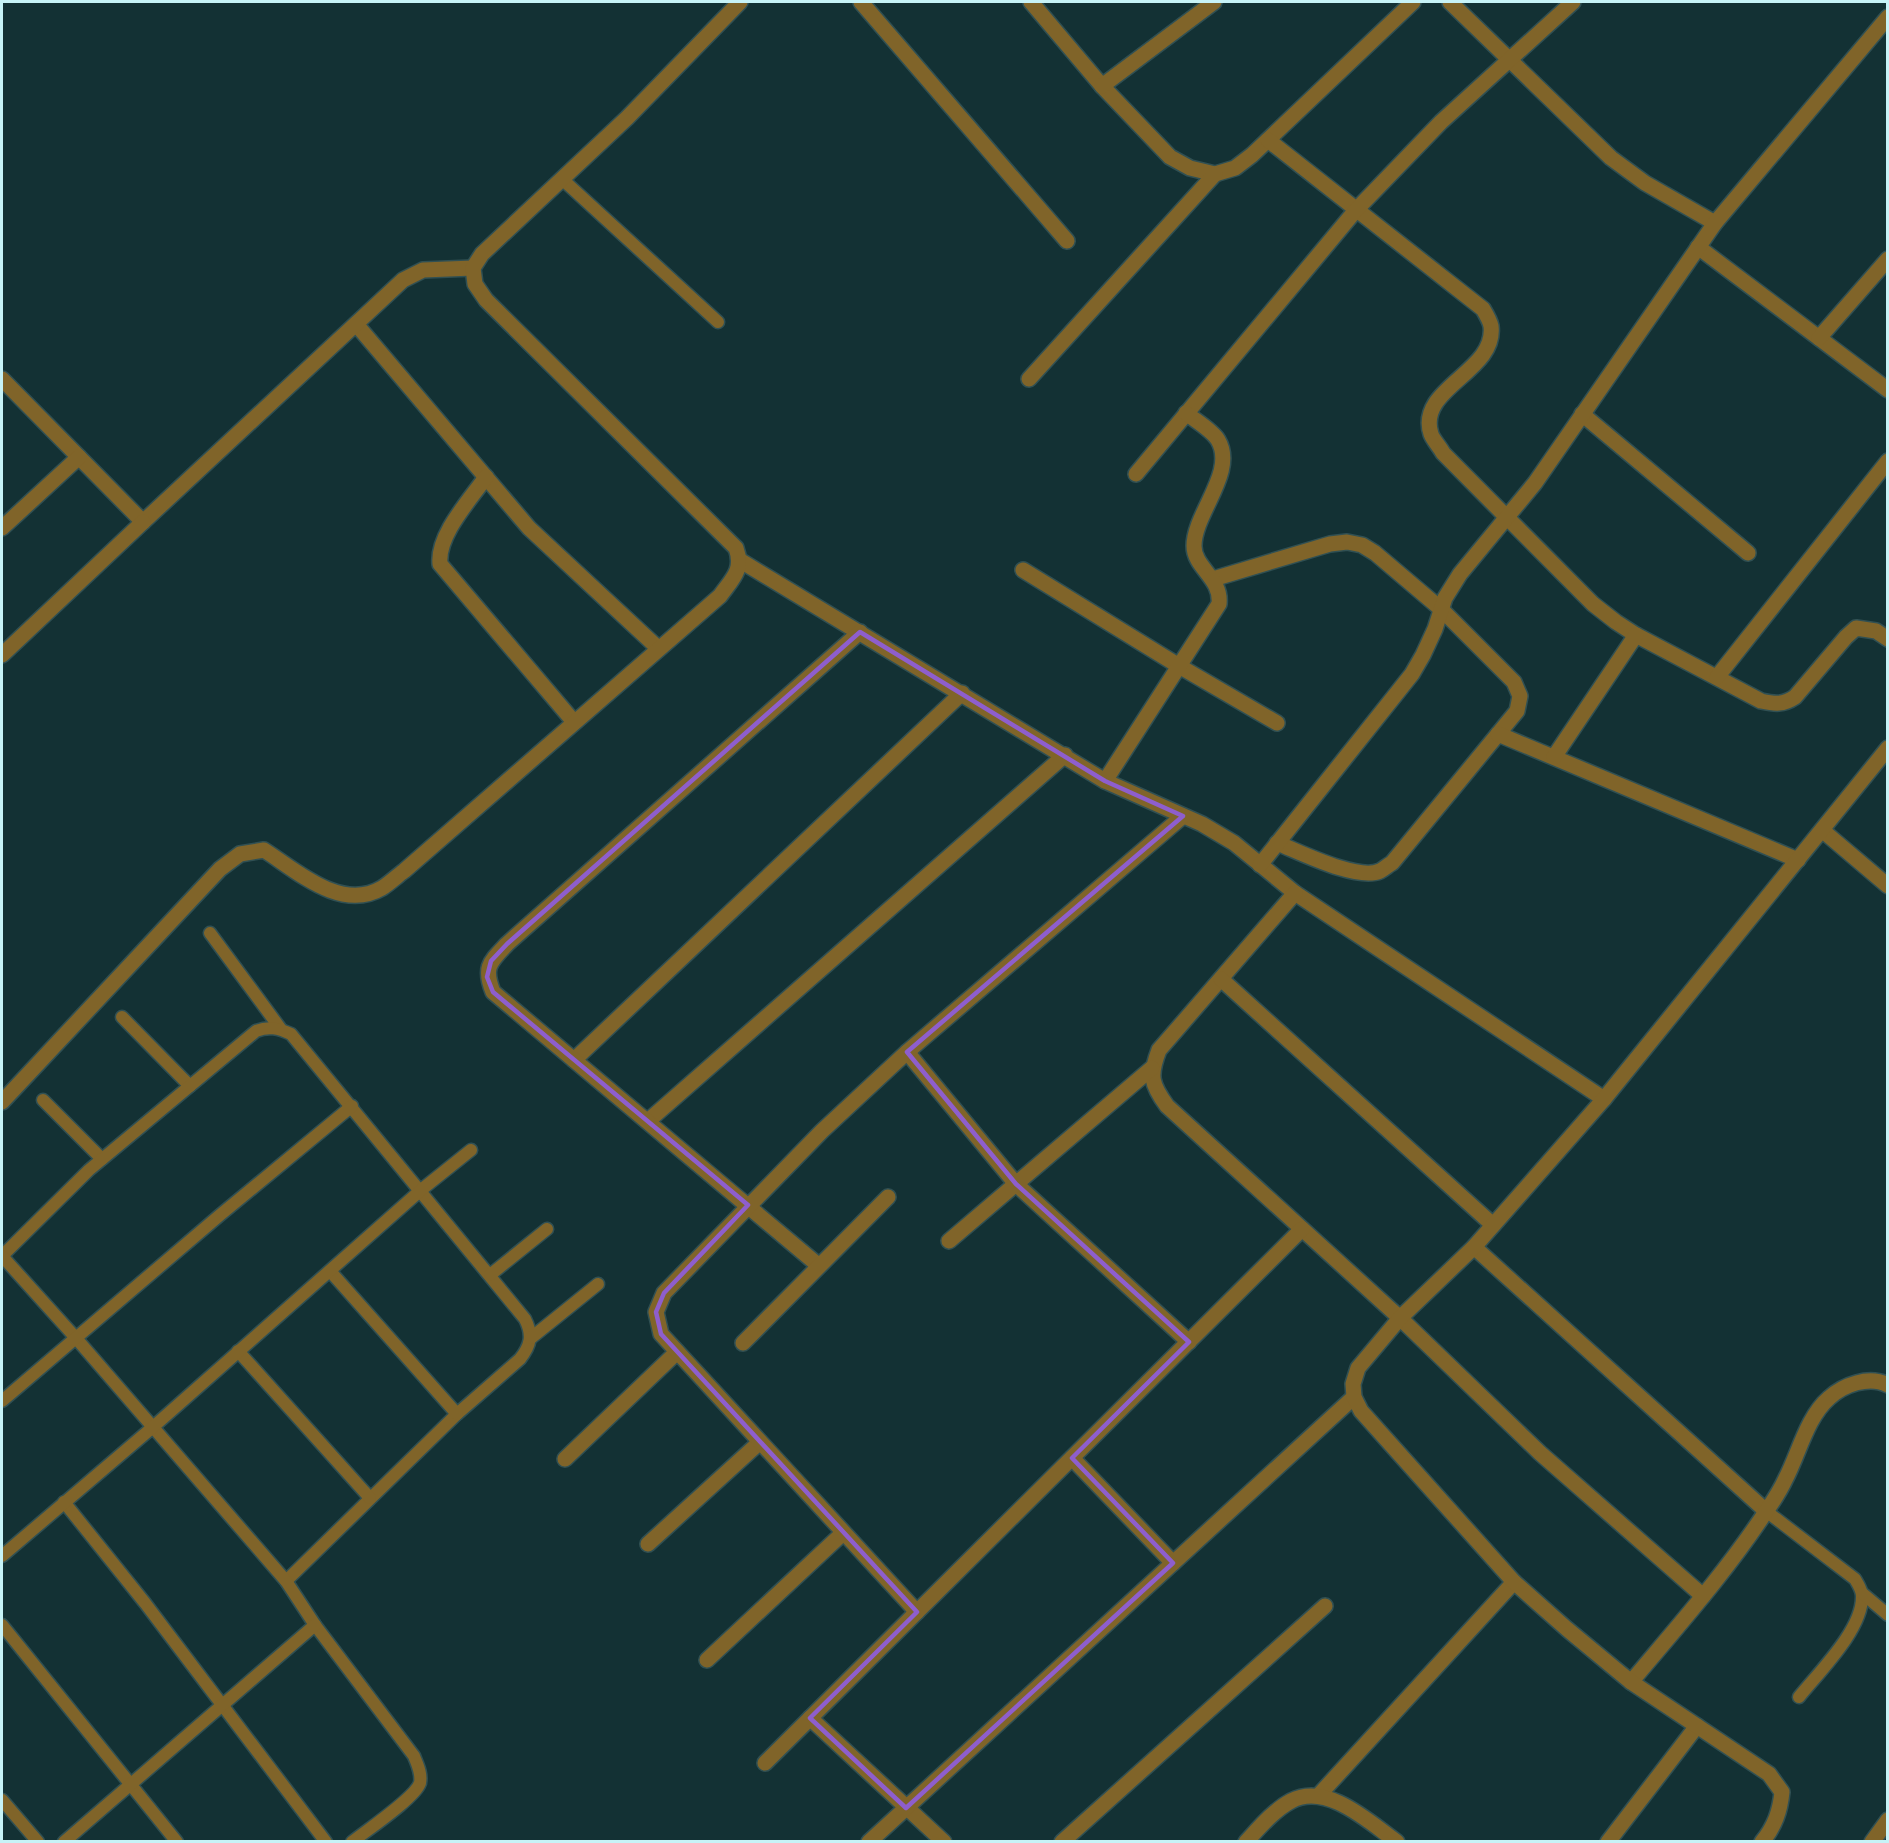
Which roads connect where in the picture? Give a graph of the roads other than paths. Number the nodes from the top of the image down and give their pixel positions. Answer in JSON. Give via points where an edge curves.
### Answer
{"nodes":[{"id":1,"x":741,"y":2,"type":"edge"},
{"id":2,"x":861,"y":2,"type":"edge"},
{"id":3,"x":1031,"y":2,"type":"edge"},
{"id":4,"x":1214,"y":2,"type":"edge"},
{"id":5,"x":1413,"y":2,"type":"edge"},
{"id":6,"x":1450,"y":2,"type":"edge"},
{"id":7,"x":1475,"y":2,"type":"edge"},
{"id":8,"x":1573,"y":2,"type":"edge"},
{"id":9,"x":1464,"y":13,"type":"junction"},
{"id":10,"x":1887,"y":17,"type":"edge"},
{"id":11,"x":1510,"y":60,"type":"junction"},
{"id":12,"x":1102,"y":86,"type":"junction"},
{"id":13,"x":1268,"y":140,"type":"junction"},
{"id":14,"x":1215,"y":174,"type":"junction"},
{"id":15,"x":562,"y":179,"type":"junction"},
{"id":16,"x":1356,"y":210,"type":"junction"},
{"id":17,"x":1715,"y":223,"type":"junction"},
{"id":18,"x":1067,"y":241,"type":"dead end"},
{"id":19,"x":1698,"y":247,"type":"junction"},
{"id":20,"x":1887,"y":259,"type":"edge"},
{"id":21,"x":473,"y":268,"type":"junction"},
{"id":22,"x":718,"y":322,"type":"dead end"},
{"id":23,"x":356,"y":324,"type":"junction"},
{"id":24,"x":1819,"y":338,"type":"junction"},
{"id":25,"x":2,"y":379,"type":"edge"},
{"id":26,"x":1029,"y":379,"type":"dead end"},
{"id":27,"x":1887,"y":390,"type":"edge"},
{"id":28,"x":1186,"y":413,"type":"junction"},
{"id":29,"x":1582,"y":414,"type":"junction"},
{"id":30,"x":79,"y":458,"type":"junction"},
{"id":31,"x":1887,"y":461,"type":"edge"},
{"id":32,"x":1136,"y":474,"type":"dead end"},
{"id":33,"x":486,"y":477,"type":"junction"},
{"id":34,"x":1506,"y":518,"type":"junction"},
{"id":35,"x":143,"y":522,"type":"junction"},
{"id":36,"x":2,"y":528,"type":"edge"},
{"id":37,"x":1748,"y":553,"type":"dead end"},
{"id":38,"x":741,"y":561,"type":"junction"},
{"id":39,"x":1023,"y":570,"type":"dead end"},
{"id":40,"x":1213,"y":579,"type":"junction"},
{"id":41,"x":1441,"y":609,"type":"junction"},
{"id":42,"x":860,"y":632,"type":"junction"},
{"id":43,"x":1636,"y":635,"type":"junction"},
{"id":44,"x":1887,"y":639,"type":"edge"},
{"id":45,"x":658,"y":648,"type":"junction"},
{"id":46,"x":2,"y":655,"type":"edge"},
{"id":47,"x":1179,"y":666,"type":"junction"},
{"id":48,"x":1717,"y":677,"type":"junction"},
{"id":49,"x":963,"y":693,"type":"junction"},
{"id":50,"x":574,"y":722,"type":"junction"},
{"id":51,"x":1277,"y":723,"type":"dead end"},
{"id":52,"x":1498,"y":734,"type":"junction"},
{"id":53,"x":1887,"y":748,"type":"edge"},
{"id":54,"x":1065,"y":755,"type":"junction"},
{"id":55,"x":1554,"y":757,"type":"junction"},
{"id":56,"x":1105,"y":781,"type":"junction"},
{"id":57,"x":1183,"y":816,"type":"junction"},
{"id":58,"x":1822,"y":830,"type":"junction"},
{"id":59,"x":1277,"y":843,"type":"junction"},
{"id":60,"x":1798,"y":860,"type":"junction"},
{"id":61,"x":1260,"y":865,"type":"junction"},
{"id":62,"x":1887,"y":885,"type":"edge"},
{"id":63,"x":1295,"y":893,"type":"junction"},
{"id":64,"x":210,"y":933,"type":"dead end"},
{"id":65,"x":1221,"y":979,"type":"junction"},
{"id":66,"x":122,"y":1017,"type":"dead end"},
{"id":67,"x":280,"y":1028,"type":"junction"},
{"id":68,"x":907,"y":1052,"type":"junction"},
{"id":69,"x":574,"y":1060,"type":"junction"},
{"id":70,"x":1152,"y":1068,"type":"junction"},
{"id":71,"x":190,"y":1086,"type":"junction"},
{"id":72,"x":1604,"y":1099,"type":"junction"},
{"id":73,"x":43,"y":1100,"type":"dead end"},
{"id":74,"x":2,"y":1102,"type":"edge"},
{"id":75,"x":352,"y":1106,"type":"junction"},
{"id":76,"x":648,"y":1121,"type":"junction"},
{"id":77,"x":471,"y":1150,"type":"dead end"},
{"id":78,"x":102,"y":1159,"type":"junction"},
{"id":79,"x":1016,"y":1184,"type":"junction"},
{"id":80,"x":421,"y":1190,"type":"junction"},
{"id":81,"x":888,"y":1197,"type":"dead end"},
{"id":82,"x":748,"y":1205,"type":"junction"},
{"id":83,"x":1493,"y":1225,"type":"junction"},
{"id":84,"x":547,"y":1229,"type":"dead end"},
{"id":85,"x":1302,"y":1229,"type":"junction"},
{"id":86,"x":949,"y":1241,"type":"dead end"},
{"id":87,"x":1474,"y":1247,"type":"junction"},
{"id":88,"x":2,"y":1256,"type":"edge"},
{"id":89,"x":818,"y":1265,"type":"junction"},
{"id":90,"x":330,"y":1271,"type":"junction"},
{"id":91,"x":490,"y":1275,"type":"junction"},
{"id":92,"x":597,"y":1284,"type":"dead end"},
{"id":93,"x":1400,"y":1318,"type":"junction"},
{"id":94,"x":75,"y":1337,"type":"junction"},
{"id":95,"x":531,"y":1338,"type":"junction"},
{"id":96,"x":1189,"y":1341,"type":"junction"},
{"id":97,"x":743,"y":1343,"type":"dead end"},
{"id":98,"x":238,"y":1352,"type":"junction"},
{"id":99,"x":677,"y":1352,"type":"junction"},
{"id":100,"x":1887,"y":1385,"type":"edge"},
{"id":101,"x":1354,"y":1397,"type":"junction"},
{"id":102,"x":2,"y":1401,"type":"edge"},
{"id":103,"x":457,"y":1414,"type":"junction"},
{"id":104,"x":153,"y":1427,"type":"junction"},
{"id":105,"x":760,"y":1442,"type":"junction"},
{"id":106,"x":1072,"y":1458,"type":"junction"},
{"id":107,"x":565,"y":1459,"type":"dead end"},
{"id":108,"x":370,"y":1498,"type":"junction"},
{"id":109,"x":64,"y":1502,"type":"junction"},
{"id":110,"x":1767,"y":1511,"type":"junction"},
{"id":111,"x":843,"y":1533,"type":"junction"},
{"id":112,"x":648,"y":1544,"type":"dead end"},
{"id":113,"x":2,"y":1556,"type":"edge"},
{"id":114,"x":1173,"y":1563,"type":"junction"},
{"id":115,"x":286,"y":1581,"type":"junction"},
{"id":116,"x":1514,"y":1582,"type":"junction"},
{"id":117,"x":1862,"y":1593,"type":"junction"},
{"id":118,"x":1703,"y":1596,"type":"junction"},
{"id":119,"x":1325,"y":1606,"type":"dead end"},
{"id":120,"x":917,"y":1612,"type":"junction"},
{"id":121,"x":1887,"y":1615,"type":"edge"},
{"id":122,"x":2,"y":1625,"type":"edge"},
{"id":123,"x":315,"y":1625,"type":"junction"},
{"id":124,"x":707,"y":1660,"type":"dead end"},
{"id":125,"x":1631,"y":1682,"type":"junction"},
{"id":126,"x":1800,"y":1697,"type":"dead end"},
{"id":127,"x":220,"y":1705,"type":"junction"},
{"id":128,"x":810,"y":1718,"type":"junction"},
{"id":129,"x":1697,"y":1726,"type":"junction"},
{"id":130,"x":765,"y":1763,"type":"dead end"},
{"id":131,"x":130,"y":1783,"type":"junction"},
{"id":132,"x":1319,"y":1795,"type":"junction"},
{"id":133,"x":2,"y":1800,"type":"edge"},
{"id":134,"x":906,"y":1808,"type":"junction"},
{"id":135,"x":1887,"y":1820,"type":"edge"},
{"id":136,"x":38,"y":1842,"type":"edge"},
{"id":137,"x":64,"y":1842,"type":"edge"},
{"id":138,"x":177,"y":1842,"type":"edge"},
{"id":139,"x":326,"y":1842,"type":"edge"},
{"id":140,"x":352,"y":1842,"type":"edge"},
{"id":141,"x":869,"y":1842,"type":"edge"},
{"id":142,"x":944,"y":1842,"type":"edge"},
{"id":143,"x":1062,"y":1842,"type":"edge"},
{"id":144,"x":1246,"y":1842,"type":"edge"},
{"id":145,"x":1397,"y":1842,"type":"edge"},
{"id":146,"x":1608,"y":1842,"type":"edge"},
{"id":147,"x":1762,"y":1842,"type":"edge"},
{"id":148,"x":1872,"y":1842,"type":"edge"}],
"edges":[{"from":1,"to":15,"type":"street"},
{"from":2,"to":18,"type":"street"},
{"from":3,"to":12,"type":"street"},
{"from":4,"to":12,"type":"street"},
{"from":5,"to":13,"type":"street"},
{"from":6,"to":9,"type":"street"},
{"from":7,"to":9,"type":"street"},
{"from":8,"to":11,"type":"street"},
{"from":9,"to":11,"type":"street"},
{"from":10,"to":17,"type":"street"},
{"from":11,"to":16,"type":"street","via":[[1442,122]]},
{"from":11,"to":17,"type":"street","via":[[1627,171]]},
{"from":12,"to":14,"type":"street","via":[[1170,157],[1190,168]]},
{"from":13,"to":14,"type":"street","via":[[1235,168]]},
{"from":13,"to":16,"type":"street"},
{"from":14,"to":26,"type":"street"},
{"from":15,"to":21,"type":"street","via":[[482,254]]},
{"from":15,"to":22,"type":"lane"},
{"from":16,"to":28,"type":"street"},
{"from":16,"to":34,"type":"street","via":[[1484,309],[1491,326],[1489,343],[1477,363],[1438,399],[1430,417],[1431,434],[1443,453]]},
{"from":17,"to":19,"type":"street"},
{"from":19,"to":24,"type":"street"},
{"from":19,"to":29,"type":"street"},
{"from":20,"to":24,"type":"street"},
{"from":21,"to":23,"type":"street","via":[[423,270],[403,280]]},
{"from":21,"to":38,"type":"street","via":[[475,284],[486,300],[736,548]]},
{"from":23,"to":33,"type":"street"},
{"from":23,"to":35,"type":"street"},
{"from":24,"to":27,"type":"street"},
{"from":25,"to":30,"type":"street"},
{"from":28,"to":32,"type":"street"},
{"from":28,"to":40,"type":"street","via":[[1218,439],[1224,455],[1196,532],[1194,548]]},
{"from":29,"to":34,"type":"street"},
{"from":29,"to":37,"type":"street"},
{"from":30,"to":35,"type":"street"},
{"from":30,"to":36,"type":"street"},
{"from":31,"to":48,"type":"street"},
{"from":33,"to":45,"type":"street","via":[[529,528]]},
{"from":33,"to":50,"type":"street","via":[[444,538],[440,564]]},
{"from":34,"to":41,"type":"street","via":[[1460,574]]},
{"from":34,"to":43,"type":"street","via":[[1593,604]]},
{"from":35,"to":46,"type":"street"},
{"from":38,"to":42,"type":"street"},
{"from":38,"to":45,"type":"street","via":[[720,596]]},
{"from":39,"to":47,"type":"street"},
{"from":40,"to":41,"type":"street","via":[[1347,542],[1375,553]]},
{"from":40,"to":47,"type":"street","via":[[1220,594],[1219,604]]},
{"from":41,"to":52,"type":"street","via":[[1514,682],[1520,696],[1517,711]]},
{"from":41,"to":59,"type":"street","via":[[1412,674]]},
{"from":42,"to":49,"type":"street"},
{"from":42,"to":69,"type":"street","via":[[491,961],[487,977],[492,992]]},
{"from":43,"to":48,"type":"street"},
{"from":43,"to":55,"type":"street"},
{"from":44,"to":48,"type":"street","via":[[1876,631],[1856,628],[1786,703],[1761,701]]},
{"from":45,"to":50,"type":"street"},
{"from":47,"to":51,"type":"street"},
{"from":47,"to":56,"type":"street"},
{"from":49,"to":54,"type":"street"},
{"from":49,"to":69,"type":"street"},
{"from":50,"to":74,"type":"street","via":[[380,889],[352,896],[327,890],[264,850],[240,854],[220,869]]},
{"from":52,"to":55,"type":"street"},
{"from":52,"to":59,"type":"street","via":[[1392,863],[1380,872],[1347,870]]},
{"from":53,"to":58,"type":"street"},
{"from":54,"to":56,"type":"street"},
{"from":54,"to":76,"type":"street"},
{"from":55,"to":60,"type":"street"},
{"from":56,"to":57,"type":"street"},
{"from":57,"to":61,"type":"street","via":[[1234,843]]},
{"from":57,"to":68,"type":"street"},
{"from":58,"to":60,"type":"street"},
{"from":58,"to":62,"type":"street"},
{"from":59,"to":61,"type":"street"},
{"from":60,"to":72,"type":"street"},
{"from":61,"to":63,"type":"street"},
{"from":63,"to":65,"type":"street"},
{"from":63,"to":72,"type":"street"},
{"from":64,"to":67,"type":"lane"},
{"from":65,"to":70,"type":"street","via":[[1159,1050]]},
{"from":65,"to":83,"type":"street"},
{"from":66,"to":71,"type":"lane"},
{"from":67,"to":71,"type":"lane","via":[[256,1031]]},
{"from":67,"to":75,"type":"lane","via":[[291,1034]]},
{"from":68,"to":79,"type":"street"},
{"from":68,"to":82,"type":"street"},
{"from":69,"to":76,"type":"street"},
{"from":70,"to":79,"type":"street"},
{"from":70,"to":85,"type":"street","via":[[1155,1089],[1167,1106]]},
{"from":71,"to":78,"type":"lane"},
{"from":72,"to":83,"type":"street"},
{"from":73,"to":78,"type":"lane"},
{"from":75,"to":80,"type":"lane"},
{"from":75,"to":94,"type":"lane"},
{"from":76,"to":82,"type":"street"},
{"from":77,"to":80,"type":"lane"},
{"from":78,"to":88,"type":"lane"},
{"from":79,"to":86,"type":"street"},
{"from":79,"to":96,"type":"street"},
{"from":80,"to":90,"type":"lane"},
{"from":80,"to":91,"type":"lane"},
{"from":81,"to":89,"type":"street"},
{"from":82,"to":89,"type":"street"},
{"from":82,"to":99,"type":"street","via":[[664,1293],[656,1312],[661,1334]]},
{"from":83,"to":87,"type":"street"},
{"from":84,"to":91,"type":"lane"},
{"from":85,"to":93,"type":"street"},
{"from":85,"to":96,"type":"street"},
{"from":87,"to":93,"type":"street"},
{"from":87,"to":110,"type":"street"},
{"from":88,"to":94,"type":"lane"},
{"from":89,"to":97,"type":"street"},
{"from":90,"to":98,"type":"lane"},
{"from":90,"to":103,"type":"lane"},
{"from":91,"to":95,"type":"lane","via":[[525,1319]]},
{"from":92,"to":95,"type":"lane"},
{"from":93,"to":101,"type":"street","via":[[1358,1368]]},
{"from":93,"to":118,"type":"street","via":[[1540,1453]]},
{"from":94,"to":102,"type":"lane"},
{"from":94,"to":104,"type":"lane"},
{"from":95,"to":103,"type":"lane","via":[[520,1359]]},
{"from":96,"to":106,"type":"street"},
{"from":98,"to":104,"type":"lane"},
{"from":98,"to":108,"type":"lane"},
{"from":99,"to":105,"type":"street"},
{"from":99,"to":107,"type":"street"},
{"from":100,"to":110,"type":"street","via":[[1881,1381],[1853,1383],[1828,1398],[1812,1420],[1786,1480]]},
{"from":101,"to":114,"type":"street"},
{"from":101,"to":116,"type":"street","via":[[1360,1410]]},
{"from":103,"to":108,"type":"lane"},
{"from":104,"to":109,"type":"lane"},
{"from":104,"to":115,"type":"lane"},
{"from":105,"to":111,"type":"street"},
{"from":105,"to":112,"type":"street"},
{"from":106,"to":114,"type":"street"},
{"from":106,"to":120,"type":"street"},
{"from":108,"to":115,"type":"lane"},
{"from":109,"to":113,"type":"lane"},
{"from":109,"to":127,"type":"lane"},
{"from":110,"to":117,"type":"lane","via":[[1855,1579]]},
{"from":110,"to":118,"type":"street"},
{"from":111,"to":120,"type":"street"},
{"from":111,"to":124,"type":"street"},
{"from":114,"to":134,"type":"street"},
{"from":115,"to":123,"type":"lane"},
{"from":116,"to":125,"type":"street"},
{"from":116,"to":132,"type":"street"},
{"from":117,"to":121,"type":"lane"},
{"from":117,"to":126,"type":"lane","via":[[1854,1629]]},
{"from":118,"to":125,"type":"street"},
{"from":119,"to":143,"type":"street"},
{"from":120,"to":128,"type":"street"},
{"from":122,"to":131,"type":"lane"},
{"from":123,"to":127,"type":"lane"},
{"from":123,"to":140,"type":"lane","via":[[414,1756],[420,1770],[420,1784],[410,1797]]},
{"from":125,"to":129,"type":"street"},
{"from":127,"to":131,"type":"lane"},
{"from":127,"to":139,"type":"lane"},
{"from":128,"to":130,"type":"street"},
{"from":128,"to":134,"type":"street"},
{"from":129,"to":146,"type":"street"},
{"from":129,"to":147,"type":"street","via":[[1769,1774],[1782,1792],[1780,1811]]},
{"from":131,"to":137,"type":"lane"},
{"from":131,"to":138,"type":"lane"},
{"from":132,"to":144,"type":"street","via":[[1292,1801]]},
{"from":132,"to":145,"type":"street","via":[[1343,1804]]},
{"from":133,"to":136,"type":"lane"},
{"from":134,"to":141,"type":"street"},
{"from":134,"to":142,"type":"street"},
{"from":135,"to":148,"type":"street"}]}
